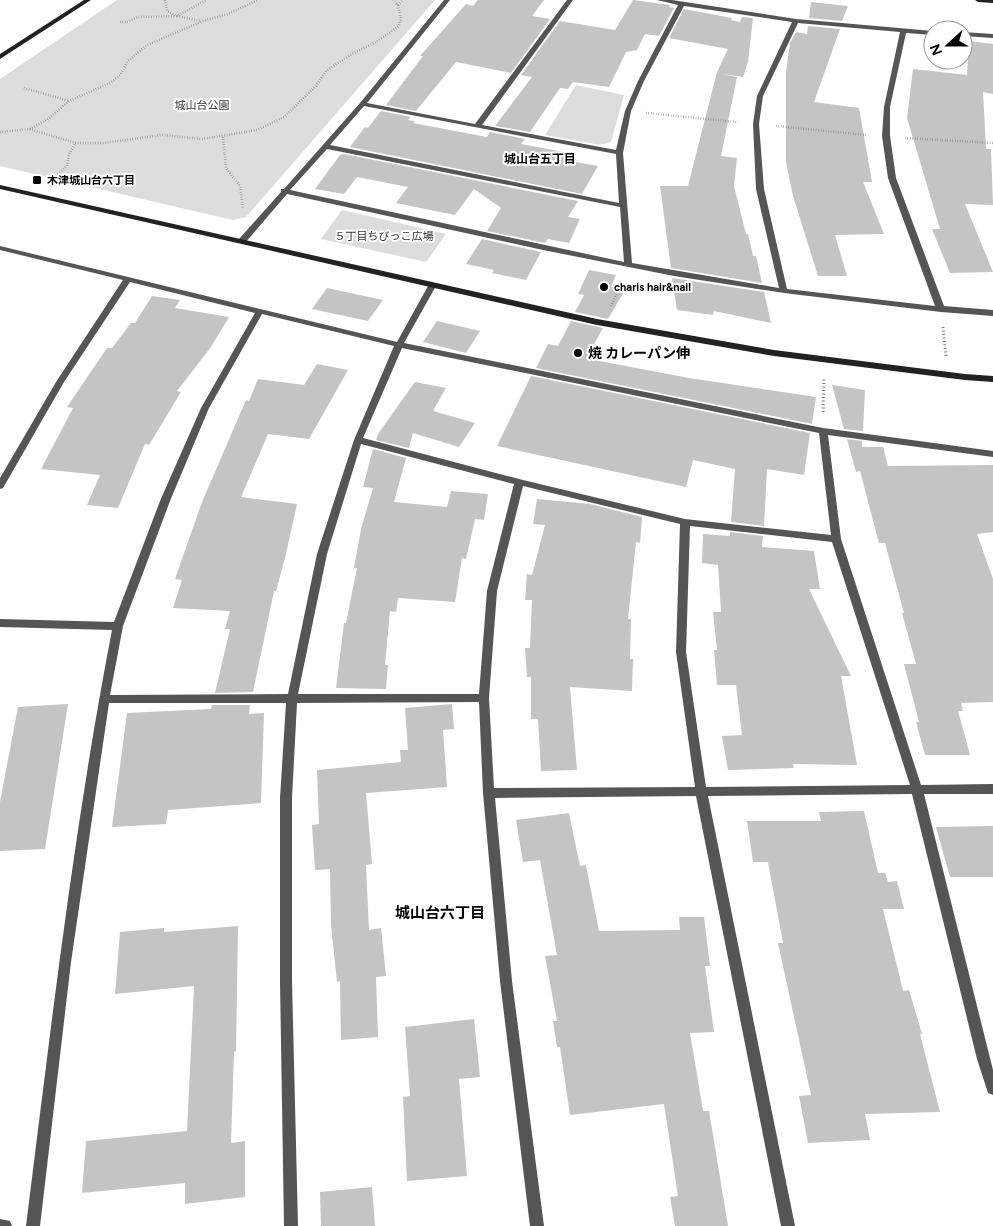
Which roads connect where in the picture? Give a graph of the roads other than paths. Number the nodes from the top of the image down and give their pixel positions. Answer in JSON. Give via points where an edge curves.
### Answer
{"nodes":[{"id":1,"x":88,"y":0,"type":"edge"},
{"id":2,"x":447,"y":0,"type":"edge"},
{"id":3,"x":570,"y":0,"type":"edge"},
{"id":4,"x":660,"y":0,"type":"edge"},
{"id":5,"x":978,"y":0,"type":"edge"},
{"id":6,"x":993,"y":1,"type":"edge"},
{"id":7,"x":682,"y":4,"type":"junction"},
{"id":8,"x":796,"y":21,"type":"junction"},
{"id":9,"x":903,"y":31,"type":"junction"},
{"id":10,"x":923,"y":32,"type":"edge"},
{"id":11,"x":973,"y":35,"type":"edge"},
{"id":12,"x":993,"y":36,"type":"edge"},
{"id":13,"x":0,"y":57,"type":"edge"},
{"id":14,"x":362,"y":104,"type":"junction"},
{"id":15,"x":477,"y":126,"type":"junction"},
{"id":16,"x":325,"y":146,"type":"junction"},
{"id":17,"x":619,"y":153,"type":"junction"},
{"id":18,"x":0,"y":187,"type":"edge"},
{"id":19,"x":284,"y":191,"type":"junction"},
{"id":20,"x":624,"y":206,"type":"junction"},
{"id":21,"x":242,"y":241,"type":"junction"},
{"id":22,"x":1,"y":250,"type":"edge"},
{"id":23,"x":628,"y":265,"type":"junction"},
{"id":24,"x":128,"y":279,"type":"junction"},
{"id":25,"x":432,"y":286,"type":"junction"},
{"id":26,"x":784,"y":291,"type":"junction"},
{"id":27,"x":941,"y":310,"type":"junction"},
{"id":28,"x":260,"y":311,"type":"junction"},
{"id":29,"x":993,"y":313,"type":"edge"},
{"id":30,"x":399,"y":345,"type":"junction"},
{"id":31,"x":993,"y":379,"type":"edge"},
{"id":32,"x":823,"y":431,"type":"junction"},
{"id":33,"x":358,"y":440,"type":"junction"},
{"id":34,"x":993,"y":454,"type":"edge"},
{"id":35,"x":519,"y":482,"type":"junction"},
{"id":36,"x":0,"y":486,"type":"edge"},
{"id":37,"x":685,"y":522,"type":"junction"},
{"id":38,"x":836,"y":539,"type":"junction"},
{"id":39,"x":0,"y":623,"type":"edge"},
{"id":40,"x":118,"y":626,"type":"junction"},
{"id":41,"x":484,"y":698,"type":"junction"},
{"id":42,"x":104,"y":699,"type":"junction"},
{"id":43,"x":292,"y":699,"type":"junction"},
{"id":44,"x":993,"y":789,"type":"edge"},
{"id":45,"x":917,"y":790,"type":"junction"},
{"id":46,"x":701,"y":791,"type":"junction"},
{"id":47,"x":489,"y":793,"type":"junction"},
{"id":48,"x":993,"y":1089,"type":"edge"},
{"id":49,"x":0,"y":1226,"type":"edge"},
{"id":50,"x":5,"y":1226,"type":"edge"},
{"id":51,"x":33,"y":1226,"type":"edge"},
{"id":52,"x":291,"y":1226,"type":"edge"},
{"id":53,"x":537,"y":1226,"type":"edge"},
{"id":54,"x":788,"y":1226,"type":"edge"}],
"edges":[{"from":1,"to":13,"type":"street"},
{"from":2,"to":14,"type":"street"},
{"from":3,"to":15,"type":"street"},
{"from":4,"to":7,"type":"street"},
{"from":5,"to":6,"type":"street"},
{"from":7,"to":8,"type":"street"},
{"from":7,"to":17,"type":"street","via":[[641,81],[628,112]]},
{"from":8,"to":9,"type":"street"},
{"from":8,"to":26,"type":"street","via":[[760,96],[756,124],[760,189]]},
{"from":9,"to":10,"type":"street"},
{"from":9,"to":27,"type":"street","via":[[887,107],[886,136],[892,178]]},
{"from":11,"to":12,"type":"street"},
{"from":14,"to":15,"type":"street"},
{"from":14,"to":16,"type":"street"},
{"from":15,"to":17,"type":"street"},
{"from":16,"to":19,"type":"street"},
{"from":16,"to":20,"type":"street"},
{"from":17,"to":20,"type":"street"},
{"from":18,"to":21,"type":"street"},
{"from":19,"to":21,"type":"street"},
{"from":19,"to":23,"type":"street"},
{"from":20,"to":23,"type":"street"},
{"from":21,"to":25,"type":"street"},
{"from":22,"to":24,"type":"street"},
{"from":23,"to":26,"type":"street"},
{"from":24,"to":28,"type":"street"},
{"from":24,"to":36,"type":"street","via":[[60,382]]},
{"from":25,"to":30,"type":"street"},
{"from":25,"to":31,"type":"street","via":[[597,322],[774,353]]},
{"from":26,"to":27,"type":"street"},
{"from":27,"to":29,"type":"street"},
{"from":28,"to":30,"type":"street"},
{"from":28,"to":40,"type":"street","via":[[206,408],[165,501]]},
{"from":30,"to":32,"type":"street"},
{"from":30,"to":33,"type":"street"},
{"from":32,"to":34,"type":"street"},
{"from":32,"to":38,"type":"street"},
{"from":33,"to":35,"type":"street"},
{"from":33,"to":43,"type":"street","via":[[322,554]]},
{"from":35,"to":37,"type":"street"},
{"from":35,"to":41,"type":"street","via":[[492,591]]},
{"from":37,"to":38,"type":"street"},
{"from":37,"to":46,"type":"street","via":[[681,652]]},
{"from":38,"to":45,"type":"street"},
{"from":39,"to":40,"type":"street"},
{"from":40,"to":42,"type":"street"},
{"from":41,"to":43,"type":"street"},
{"from":41,"to":47,"type":"street"},
{"from":42,"to":43,"type":"street"},
{"from":42,"to":51,"type":"street","via":[[65,962]]},
{"from":43,"to":52,"type":"street","via":[[286,798]]},
{"from":44,"to":45,"type":"street"},
{"from":45,"to":46,"type":"street"},
{"from":45,"to":48,"type":"street","via":[[983,1060]]},
{"from":46,"to":47,"type":"street"},
{"from":46,"to":54,"type":"street"},
{"from":47,"to":53,"type":"street","via":[[506,982]]},
{"from":49,"to":50,"type":"street"}]}
